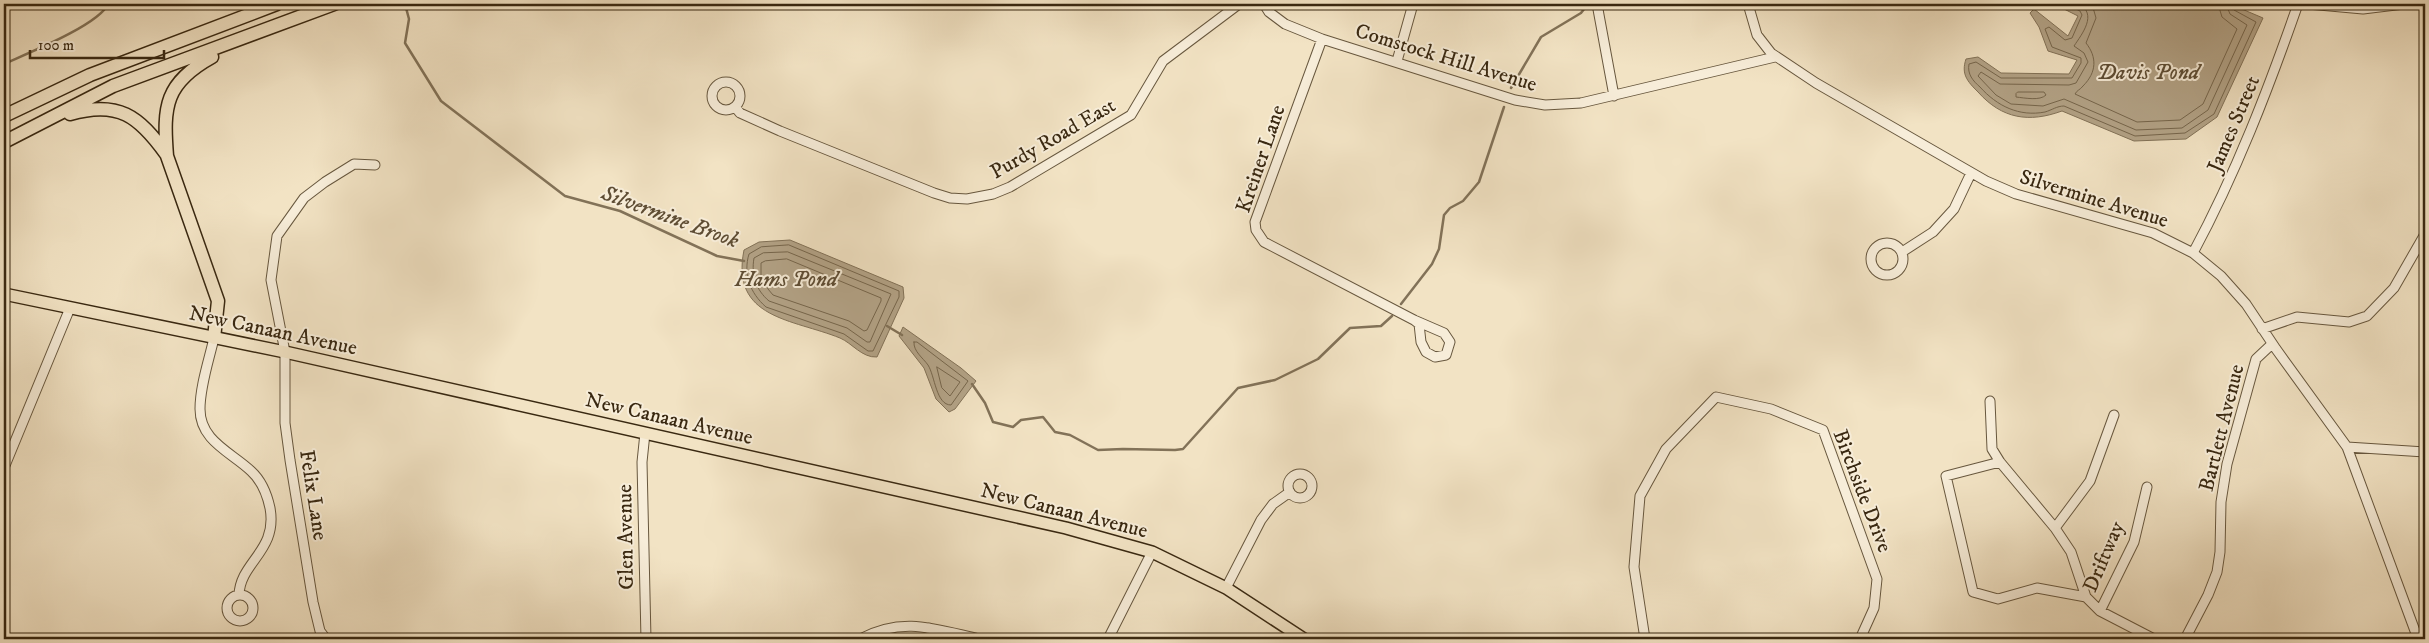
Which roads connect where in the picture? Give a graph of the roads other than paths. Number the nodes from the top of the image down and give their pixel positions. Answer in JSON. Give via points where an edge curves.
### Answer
{"nodes":[{"id":1,"x":277,"y":4,"type":"edge"},
{"id":2,"x":334,"y":4,"type":"edge"},
{"id":3,"x":1240,"y":4,"type":"edge"},
{"id":4,"x":1264,"y":4,"type":"edge"},
{"id":5,"x":1413,"y":4,"type":"edge"},
{"id":6,"x":1597,"y":4,"type":"edge"},
{"id":7,"x":1748,"y":4,"type":"edge"},
{"id":8,"x":2298,"y":4,"type":"edge"},
{"id":9,"x":2308,"y":4,"type":"edge"},
{"id":10,"x":2404,"y":4,"type":"edge"},
{"id":11,"x":252,"y":35,"type":"junction"},
{"id":12,"x":1322,"y":39,"type":"junction"},
{"id":13,"x":1775,"y":57,"type":"junction"},
{"id":14,"x":1397,"y":61,"type":"junction"},
{"id":15,"x":1614,"y":96,"type":"junction"},
{"id":16,"x":735,"y":107,"type":"dead end"},
{"id":17,"x":4,"y":116,"type":"edge"},
{"id":18,"x":34,"y":125,"type":"junction"},
{"id":19,"x":4,"y":142,"type":"edge"},
{"id":20,"x":167,"y":156,"type":"junction"},
{"id":21,"x":375,"y":166,"type":"dead end"},
{"id":22,"x":1971,"y":173,"type":"junction"},
{"id":23,"x":2425,"y":234,"type":"edge"},
{"id":24,"x":1902,"y":252,"type":"dead end"},
{"id":25,"x":2193,"y":253,"type":"junction"},
{"id":26,"x":4,"y":294,"type":"edge"},
{"id":27,"x":70,"y":308,"type":"junction"},
{"id":28,"x":1414,"y":320,"type":"junction"},
{"id":29,"x":2262,"y":329,"type":"junction"},
{"id":30,"x":214,"y":338,"type":"junction"},
{"id":31,"x":2272,"y":344,"type":"junction"},
{"id":32,"x":285,"y":352,"type":"junction"},
{"id":33,"x":1990,"y":401,"type":"dead end"},
{"id":34,"x":2114,"y":415,"type":"dead end"},
{"id":35,"x":645,"y":433,"type":"junction"},
{"id":36,"x":2347,"y":447,"type":"junction"},
{"id":37,"x":2425,"y":452,"type":"edge"},
{"id":38,"x":2000,"y":462,"type":"junction"},
{"id":39,"x":4,"y":468,"type":"edge"},
{"id":40,"x":2147,"y":487,"type":"dead end"},
{"id":41,"x":1290,"y":492,"type":"dead end"},
{"id":42,"x":2054,"y":528,"type":"junction"},
{"id":43,"x":1152,"y":552,"type":"junction"},
{"id":44,"x":1226,"y":588,"type":"junction"},
{"id":45,"x":239,"y":595,"type":"dead end"},
{"id":46,"x":2086,"y":597,"type":"junction"},
{"id":47,"x":2100,"y":611,"type":"junction"},
{"id":48,"x":929,"y":628,"type":"junction"},
{"id":49,"x":2185,"y":638,"type":"edge"},
{"id":50,"x":326,"y":639,"type":"edge"},
{"id":51,"x":646,"y":639,"type":"edge"},
{"id":52,"x":860,"y":639,"type":"edge"},
{"id":53,"x":934,"y":639,"type":"edge"},
{"id":54,"x":979,"y":639,"type":"edge"},
{"id":55,"x":1108,"y":639,"type":"edge"},
{"id":56,"x":1304,"y":639,"type":"edge"},
{"id":57,"x":1645,"y":639,"type":"edge"},
{"id":58,"x":1860,"y":639,"type":"edge"},
{"id":59,"x":2154,"y":639,"type":"edge"},
{"id":60,"x":2200,"y":639,"type":"edge"},
{"id":61,"x":2418,"y":639,"type":"edge"}],
"edges":[{"from":1,"to":17,"type":"highway","via":[[90,75]]},
{"from":2,"to":11,"type":"highway"},
{"from":3,"to":16,"type":"street","name":"Purdy Road East","via":[[1163,61],[1131,115],[1010,187],[979,198],[950,198],[934,193],[780,131],[740,113]]},
{"from":4,"to":12,"type":"street","name":"Comstock Hill Avenue","via":[[1285,24]]},
{"from":5,"to":14,"type":"street"},
{"from":6,"to":15,"type":"street"},
{"from":7,"to":13,"type":"street","name":"Silvermine Avenue","via":[[1757,35]]},
{"from":8,"to":25,"type":"street","name":"James Street","via":[[2245,148]]},
{"from":9,"to":10,"type":"street","via":[[2363,9]]},
{"from":11,"to":18,"type":"highway","via":[[114,86]]},
{"from":11,"to":20,"type":"highway","via":[[187,72],[176,86],[165,114]]},
{"from":12,"to":14,"type":"street","name":"Comstock Hill Avenue"},
{"from":12,"to":28,"type":"street","name":"Kreiner Lane","via":[[1255,222],[1256,230],[1264,242]]},
{"from":13,"to":15,"type":"street","name":"Comstock Hill Avenue"},
{"from":13,"to":22,"type":"street","name":"Silvermine Avenue"},
{"from":14,"to":15,"type":"street","name":"Comstock Hill Avenue","via":[[1529,103],[1561,105]]},
{"from":18,"to":19,"type":"highway"},
{"from":18,"to":20,"type":"highway","via":[[88,109],[108,109],[138,120]]},
{"from":20,"to":30,"type":"highway","via":[[218,301]]},
{"from":21,"to":32,"type":"street","name":"Felix Lane","via":[[354,164],[324,182],[304,198],[277,236],[270,280]]},
{"from":22,"to":24,"type":"street","via":[[1954,208],[1933,232]]},
{"from":22,"to":25,"type":"street","name":"Silvermine Avenue","via":[[2016,194],[2153,233]]},
{"from":23,"to":29,"type":"street","via":[[2394,288],[2367,316],[2349,322],[2297,317]]},
{"from":25,"to":29,"type":"street","name":"Silvermine Avenue","via":[[2233,287]]},
{"from":26,"to":27,"type":"main road","name":"New Canaan Avenue"},
{"from":27,"to":30,"type":"main road","name":"New Canaan Avenue"},
{"from":27,"to":39,"type":"street"},
{"from":28,"to":28,"type":"street","name":"Kreiner Lane","via":[[1419,324],[1426,352],[1435,357],[1446,355],[1450,342],[1444,333]]},
{"from":29,"to":31,"type":"street","name":"Silvermine Avenue"},
{"from":30,"to":32,"type":"main road","name":"New Canaan Avenue"},
{"from":30,"to":45,"type":"street","via":[[201,396],[202,422],[220,449],[259,479],[267,496],[271,517],[268,539],[243,577]]},
{"from":31,"to":36,"type":"street","name":"Silvermine Avenue"},
{"from":31,"to":49,"type":"street","name":"Bartlett Avenue","via":[[2256,359],[2227,464],[2217,572]]},
{"from":32,"to":35,"type":"main road","name":"New Canaan Avenue"},
{"from":32,"to":50,"type":"street","name":"Felix Lane","via":[[284,423],[312,602],[320,631]]},
{"from":33,"to":38,"type":"street","via":[[1992,448]]},
{"from":34,"to":42,"type":"street","via":[[2090,481]]},
{"from":35,"to":43,"type":"main road","name":"New Canaan Avenue","via":[[1066,528]]},
{"from":35,"to":51,"type":"street","name":"Glen Avenue","via":[[642,462]]},
{"from":36,"to":37,"type":"street"},
{"from":36,"to":61,"type":"street","name":"Silvermine Avenue"},
{"from":38,"to":42,"type":"street"},
{"from":38,"to":46,"type":"street","via":[[1946,476],[1973,592],[1998,599],[2037,588]]},
{"from":40,"to":47,"type":"street","name":"Driftway","via":[[2134,542]]},
{"from":41,"to":44,"type":"street","via":[[1273,504],[1261,520]]},
{"from":42,"to":46,"type":"street","via":[[2071,552]]},
{"from":43,"to":44,"type":"main road","name":"New Canaan Avenue"},
{"from":43,"to":55,"type":"street"},
{"from":44,"to":56,"type":"main road","name":"New Canaan Avenue"},
{"from":46,"to":47,"type":"street"},
{"from":47,"to":59,"type":"street"},
{"from":48,"to":52,"type":"street","via":[[888,626]]},
{"from":48,"to":53,"type":"street"},
{"from":48,"to":54,"type":"street"},
{"from":49,"to":60,"type":"street"},
{"from":57,"to":58,"type":"street","name":"Birchside Drive","via":[[1634,567],[1640,496],[1666,449],[1716,397],[1771,409],[1823,430],[1877,579],[1874,608]]}]}
